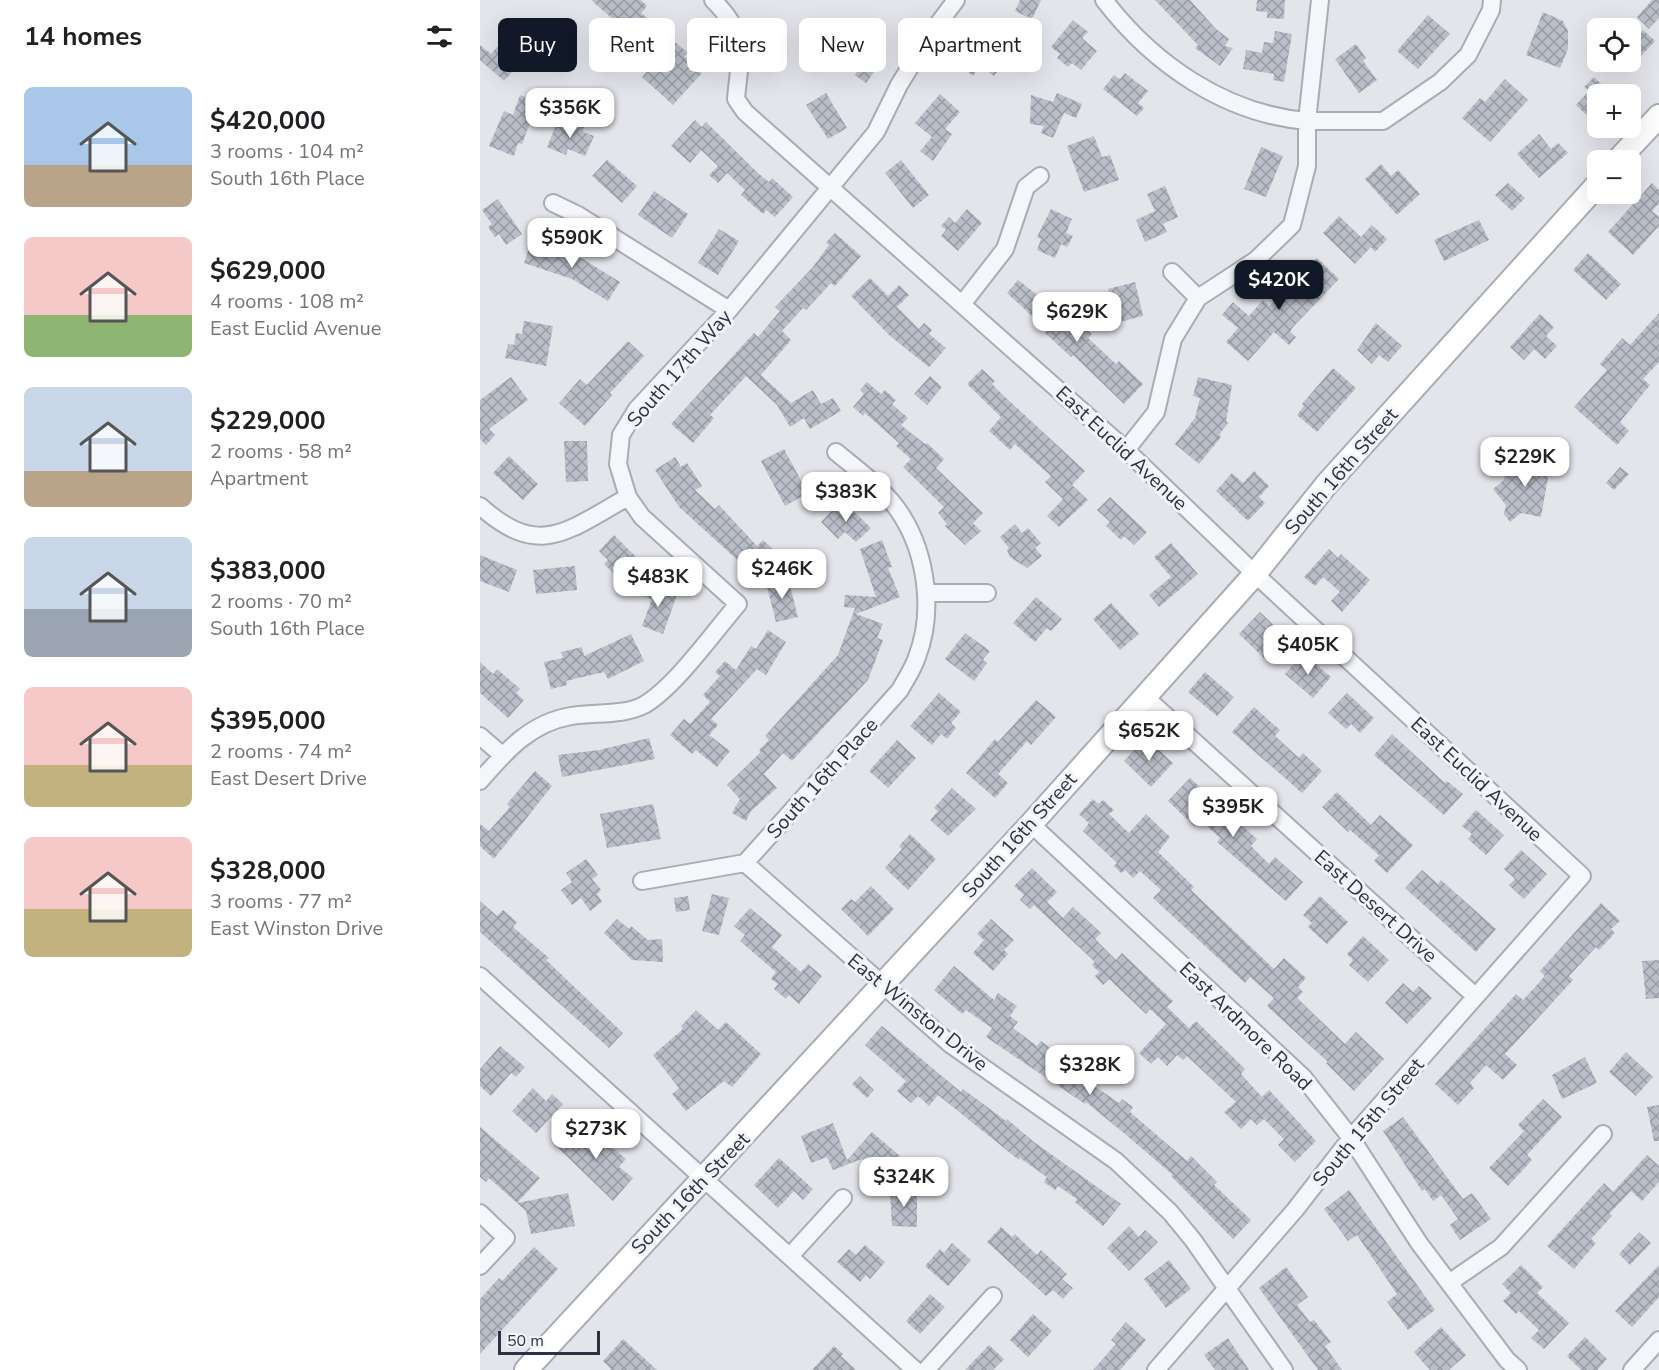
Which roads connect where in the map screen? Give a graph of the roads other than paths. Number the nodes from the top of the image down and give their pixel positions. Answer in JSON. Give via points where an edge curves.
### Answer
{"nodes":[{"id":1,"x":713,"y":0,"type":"edge"},
{"id":2,"x":956,"y":0,"type":"edge"},
{"id":3,"x":1104,"y":0,"type":"edge"},
{"id":4,"x":1320,"y":0,"type":"edge"},
{"id":5,"x":1492,"y":0,"type":"edge"},
{"id":6,"x":1659,"y":116,"type":"edge"},
{"id":7,"x":1307,"y":121,"type":"junction"},
{"id":8,"x":1627,"y":150,"type":"edge"},
{"id":9,"x":1040,"y":176,"type":"dead end"},
{"id":10,"x":832,"y":188,"type":"junction"},
{"id":11,"x":1587,"y":196,"type":"edge"},
{"id":12,"x":554,"y":203,"type":"dead end"},
{"id":13,"x":1172,"y":272,"type":"dead end"},
{"id":14,"x":1198,"y":298,"type":"junction"},
{"id":15,"x":963,"y":303,"type":"junction"},
{"id":16,"x":729,"y":310,"type":"junction"},
{"id":17,"x":1126,"y":450,"type":"junction"},
{"id":18,"x":836,"y":452,"type":"dead end"},
{"id":19,"x":628,"y":497,"type":"junction"},
{"id":20,"x":480,"y":506,"type":"edge"},
{"id":21,"x":1255,"y":574,"type":"junction"},
{"id":22,"x":927,"y":593,"type":"junction"},
{"id":23,"x":987,"y":593,"type":"dead end"},
{"id":24,"x":1144,"y":696,"type":"junction"},
{"id":25,"x":480,"y":736,"type":"edge"},
{"id":26,"x":502,"y":755,"type":"junction"},
{"id":27,"x":480,"y":781,"type":"edge"},
{"id":28,"x":1031,"y":824,"type":"junction"},
{"id":29,"x":745,"y":863,"type":"junction"},
{"id":30,"x":1582,"y":876,"type":"joint"},
{"id":31,"x":642,"y":881,"type":"dead end"},
{"id":32,"x":480,"y":976,"type":"edge"},
{"id":33,"x":883,"y":985,"type":"junction"},
{"id":34,"x":1475,"y":996,"type":"junction"},
{"id":35,"x":1603,"y":1134,"type":"dead end"},
{"id":36,"x":1351,"y":1138,"type":"junction"},
{"id":37,"x":703,"y":1178,"type":"junction"},
{"id":38,"x":843,"y":1198,"type":"dead end"},
{"id":39,"x":480,"y":1213,"type":"edge"},
{"id":40,"x":790,"y":1256,"type":"junction"},
{"id":41,"x":480,"y":1266,"type":"edge"},
{"id":42,"x":1449,"y":1284,"type":"junction"},
{"id":43,"x":1227,"y":1290,"type":"junction"},
{"id":44,"x":993,"y":1296,"type":"dead end"},
{"id":45,"x":1659,"y":1340,"type":"edge"},
{"id":46,"x":526,"y":1370,"type":"edge"},
{"id":47,"x":915,"y":1370,"type":"edge"},
{"id":48,"x":926,"y":1370,"type":"edge"},
{"id":49,"x":1156,"y":1370,"type":"edge"},
{"id":50,"x":1284,"y":1370,"type":"edge"},
{"id":51,"x":1518,"y":1370,"type":"edge"},
{"id":52,"x":1632,"y":1370,"type":"edge"}],
"edges":[{"from":1,"to":10,"type":"street","name":"East Euclid Avenue","via":[[727,14],[741,44],[736,99],[745,112]]},
{"from":2,"to":10,"type":"street","name":"South 17th Way","via":[[899,85],[876,132]]},
{"from":3,"to":7,"type":"street","via":[[1161,62],[1205,89],[1254,110]]},
{"from":4,"to":7,"type":"street"},
{"from":5,"to":7,"type":"street","via":[[1491,10],[1468,55],[1440,82],[1383,121]]},
{"from":6,"to":8,"type":"main road"},
{"from":7,"to":14,"type":"street","via":[[1307,166],[1292,225],[1256,261]]},
{"from":9,"to":15,"type":"street","via":[[1026,187],[1005,249]]},
{"from":10,"to":15,"type":"street","name":"East Euclid Avenue"},
{"from":10,"to":16,"type":"street","name":"South 17th Way"},
{"from":11,"to":21,"type":"main road","name":"South 16th Street","via":[[1326,485]]},
{"from":12,"to":16,"type":"street","via":[[578,214]]},
{"from":13,"to":14,"type":"street"},
{"from":14,"to":17,"type":"street","via":[[1173,339],[1156,411]]},
{"from":15,"to":17,"type":"street","name":"East Euclid Avenue"},
{"from":16,"to":19,"type":"street","name":"South 17th Way","via":[[637,409],[621,435],[618,464]]},
{"from":17,"to":21,"type":"street","name":"East Euclid Avenue"},
{"from":18,"to":22,"type":"street","name":"South 16th Place","via":[[881,490],[902,516],[918,552]]},
{"from":19,"to":20,"type":"street","via":[[550,535],[524,536],[501,525]]},
{"from":19,"to":26,"type":"street","name":"South 17th Way","via":[[642,517],[738,604],[671,682],[643,705],[550,722],[527,732]]},
{"from":21,"to":24,"type":"main road","name":"South 16th Street"},
{"from":21,"to":30,"type":"street","name":"East Euclid Avenue"},
{"from":22,"to":23,"type":"street"},
{"from":22,"to":29,"type":"street","name":"South 16th Place","via":[[917,657],[900,690]]},
{"from":24,"to":28,"type":"main road","name":"South 16th Street"},
{"from":24,"to":34,"type":"street","name":"East Desert Drive"},
{"from":25,"to":26,"type":"street"},
{"from":26,"to":27,"type":"street","name":"South 17th Way"},
{"from":28,"to":33,"type":"main road","name":"South 16th Street"},
{"from":28,"to":36,"type":"street","name":"East Ardmore Road","via":[[1303,1077]]},
{"from":29,"to":31,"type":"street"},
{"from":29,"to":33,"type":"street","name":"East Winston Drive"},
{"from":30,"to":34,"type":"street","name":"South 15th Street"},
{"from":32,"to":37,"type":"street"},
{"from":33,"to":37,"type":"main road","name":"South 16th Street"},
{"from":33,"to":43,"type":"street","name":"East Winston Drive","via":[[950,1044],[1116,1161],[1170,1212]]},
{"from":34,"to":36,"type":"street","name":"South 15th Street"},
{"from":35,"to":42,"type":"street","via":[[1501,1247]]},
{"from":36,"to":42,"type":"street","name":"East Ardmore Road"},
{"from":36,"to":43,"type":"street","name":"South 15th Street"},
{"from":37,"to":40,"type":"street"},
{"from":37,"to":46,"type":"main road","name":"South 16th Street"},
{"from":38,"to":40,"type":"street"},
{"from":39,"to":41,"type":"street","via":[[506,1238]]},
{"from":40,"to":47,"type":"street"},
{"from":42,"to":51,"type":"street","name":"East Ardmore Road"},
{"from":43,"to":49,"type":"street","name":"South 15th Street"},
{"from":43,"to":50,"type":"street","name":"East Winston Drive"},
{"from":44,"to":48,"type":"street"},
{"from":45,"to":52,"type":"street"}]}
